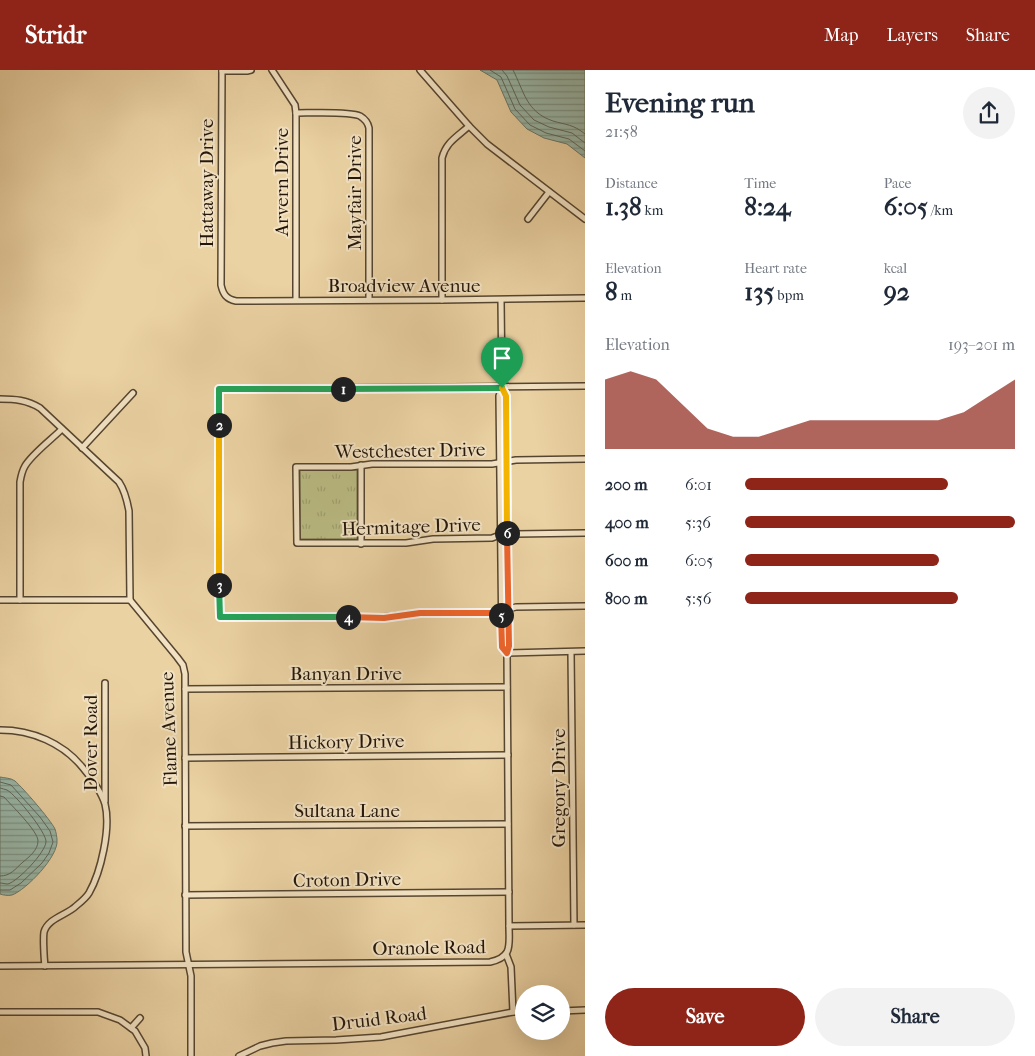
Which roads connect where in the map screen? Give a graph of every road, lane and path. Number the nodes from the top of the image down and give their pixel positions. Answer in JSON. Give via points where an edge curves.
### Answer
{"nodes":[{"id":1,"x":251,"y":70,"type":"edge"},
{"id":2,"x":272,"y":70,"type":"edge"},
{"id":3,"x":420,"y":70,"type":"edge"},
{"id":4,"x":222,"y":71,"type":"edge"},
{"id":5,"x":296,"y":113,"type":"junction"},
{"id":6,"x":469,"y":126,"type":"junction"},
{"id":7,"x":549,"y":192,"type":"junction"},
{"id":8,"x":528,"y":219,"type":"dead end"},
{"id":9,"x":585,"y":220,"type":"edge"},
{"id":10,"x":225,"y":296,"type":"joint"},
{"id":11,"x":585,"y":298,"type":"edge"},
{"id":12,"x":296,"y":300,"type":"junction"},
{"id":13,"x":369,"y":300,"type":"junction"},
{"id":14,"x":442,"y":300,"type":"junction"},
{"id":15,"x":501,"y":300,"type":"junction"},
{"id":16,"x":585,"y":386,"type":"edge"},
{"id":17,"x":502,"y":388,"type":"junction"},
{"id":18,"x":133,"y":393,"type":"dead end"},
{"id":19,"x":0,"y":399,"type":"edge"},
{"id":20,"x":62,"y":429,"type":"junction"},
{"id":21,"x":82,"y":448,"type":"junction"},
{"id":22,"x":585,"y":459,"type":"edge"},
{"id":23,"x":507,"y":461,"type":"junction"},
{"id":24,"x":500,"y":462,"type":"junction"},
{"id":25,"x":361,"y":465,"type":"junction"},
{"id":26,"x":585,"y":533,"type":"edge"},
{"id":27,"x":507,"y":534,"type":"junction"},
{"id":28,"x":500,"y":536,"type":"junction"},
{"id":29,"x":297,"y":544,"type":"joint"},
{"id":30,"x":361,"y":544,"type":"junction"},
{"id":31,"x":0,"y":600,"type":"edge"},
{"id":32,"x":20,"y":600,"type":"junction"},
{"id":33,"x":130,"y":600,"type":"junction"},
{"id":34,"x":585,"y":606,"type":"edge"},
{"id":35,"x":508,"y":609,"type":"junction"},
{"id":36,"x":501,"y":610,"type":"junction"},
{"id":37,"x":571,"y":652,"type":"junction"},
{"id":38,"x":585,"y":652,"type":"edge"},
{"id":39,"x":507,"y":653,"type":"junction"},
{"id":40,"x":105,"y":683,"type":"dead end"},
{"id":41,"x":508,"y":687,"type":"junction"},
{"id":42,"x":184,"y":689,"type":"junction"},
{"id":43,"x":0,"y":730,"type":"edge"},
{"id":44,"x":508,"y":755,"type":"junction"},
{"id":45,"x":185,"y":758,"type":"junction"},
{"id":46,"x":105,"y":804,"type":"junction"},
{"id":47,"x":508,"y":824,"type":"junction"},
{"id":48,"x":185,"y":826,"type":"junction"},
{"id":49,"x":509,"y":892,"type":"junction"},
{"id":50,"x":185,"y":895,"type":"junction"},
{"id":51,"x":574,"y":925,"type":"junction"},
{"id":52,"x":585,"y":925,"type":"edge"},
{"id":53,"x":509,"y":926,"type":"junction"},
{"id":54,"x":506,"y":954,"type":"junction"},
{"id":55,"x":188,"y":964,"type":"junction"},
{"id":56,"x":0,"y":966,"type":"edge"},
{"id":57,"x":44,"y":966,"type":"junction"},
{"id":58,"x":585,"y":1010,"type":"edge"},
{"id":59,"x":570,"y":1011,"type":"edge"},
{"id":60,"x":0,"y":1012,"type":"edge"},
{"id":61,"x":513,"y":1012,"type":"joint"},
{"id":62,"x":140,"y":1018,"type":"dead end"},
{"id":63,"x":131,"y":1028,"type":"junction"},
{"id":64,"x":146,"y":1056,"type":"edge"},
{"id":65,"x":191,"y":1056,"type":"edge"},
{"id":66,"x":239,"y":1056,"type":"edge"}],
"edges":[{"from":1,"to":4,"type":"street"},
{"from":2,"to":5,"type":"street","name":"Arvern Drive","via":[[295,104]]},
{"from":3,"to":6,"type":"street"},
{"from":4,"to":10,"type":"street","name":"Hattaway Drive","via":[[221,285]]},
{"from":5,"to":12,"type":"street","name":"Arvern Drive"},
{"from":5,"to":13,"type":"street","name":"Mayfair Drive","via":[[354,114],[364,118],[368,124]]},
{"from":6,"to":7,"type":"street"},
{"from":6,"to":14,"type":"street","via":[[449,143],[442,158]]},
{"from":7,"to":8,"type":"street"},
{"from":7,"to":9,"type":"street"},
{"from":10,"to":12,"type":"street","name":"Broadview Avenue","via":[[236,301]]},
{"from":11,"to":15,"type":"street","name":"Broadview Avenue"},
{"from":12,"to":13,"type":"street","name":"Broadview Avenue"},
{"from":13,"to":14,"type":"street","name":"Broadview Avenue"},
{"from":14,"to":15,"type":"street","name":"Broadview Avenue"},
{"from":15,"to":17,"type":"street"},
{"from":16,"to":17,"type":"street"},
{"from":17,"to":23,"type":"street","via":[[506,396]]},
{"from":17,"to":24,"type":"street","via":[[499,396]]},
{"from":17,"to":36,"type":"street","via":[[219,389],[220,617],[384,618],[420,613],[493,613]]},
{"from":18,"to":21,"type":"street"},
{"from":19,"to":20,"type":"street","via":[[31,403]]},
{"from":20,"to":21,"type":"street"},
{"from":20,"to":32,"type":"street","via":[[30,459],[22,473]]},
{"from":21,"to":33,"type":"street","via":[[124,489],[129,510]]},
{"from":22,"to":23,"type":"street","name":"Westchester Drive"},
{"from":23,"to":24,"type":"street","name":"Westchester Drive"},
{"from":23,"to":27,"type":"street"},
{"from":24,"to":25,"type":"street","name":"Westchester Drive"},
{"from":24,"to":28,"type":"street"},
{"from":25,"to":29,"type":"street","name":"Westchester Drive","via":[[296,466]]},
{"from":25,"to":30,"type":"street"},
{"from":26,"to":27,"type":"street","name":"Hermitage Drive"},
{"from":27,"to":28,"type":"street","name":"Hermitage Drive"},
{"from":27,"to":35,"type":"street"},
{"from":28,"to":30,"type":"street","name":"Hermitage Drive"},
{"from":28,"to":36,"type":"street"},
{"from":29,"to":30,"type":"street","name":"Hermitage Drive"},
{"from":31,"to":32,"type":"street"},
{"from":32,"to":33,"type":"street"},
{"from":33,"to":42,"type":"street","name":"Flame Avenue","via":[[183,665]]},
{"from":34,"to":35,"type":"street"},
{"from":35,"to":36,"type":"street"},
{"from":35,"to":39,"type":"street"},
{"from":36,"to":39,"type":"street","via":[[502,647]]},
{"from":37,"to":38,"type":"street"},
{"from":37,"to":39,"type":"street"},
{"from":37,"to":51,"type":"street","name":"Gregory Drive"},
{"from":39,"to":41,"type":"street","name":"Oranole Road"},
{"from":40,"to":46,"type":"street","name":"Dover Road"},
{"from":41,"to":42,"type":"street","name":"Banyan Drive"},
{"from":41,"to":44,"type":"street","name":"Oranole Road"},
{"from":42,"to":45,"type":"street","name":"Flame Avenue"},
{"from":43,"to":46,"type":"street","via":[[29,733],[61,748],[90,777]]},
{"from":44,"to":45,"type":"street","name":"Hickory Drive"},
{"from":44,"to":47,"type":"street","name":"Oranole Road"},
{"from":45,"to":48,"type":"street","name":"Flame Avenue"},
{"from":46,"to":57,"type":"street","name":"Dover Road","via":[[106,835],[97,876],[88,894],[74,908],[49,924],[44,932]]},
{"from":47,"to":48,"type":"street","name":"Sultana Lane"},
{"from":47,"to":49,"type":"street","name":"Oranole Road"},
{"from":48,"to":50,"type":"street","name":"Flame Avenue"},
{"from":49,"to":50,"type":"street","name":"Croton Drive"},
{"from":49,"to":53,"type":"street","name":"Oranole Road"},
{"from":50,"to":55,"type":"street","name":"Flame Avenue"},
{"from":51,"to":52,"type":"street"},
{"from":51,"to":53,"type":"street"},
{"from":53,"to":54,"type":"street","name":"Oranole Road"},
{"from":54,"to":55,"type":"street","name":"Oranole Road","via":[[500,960],[490,962]]},
{"from":54,"to":61,"type":"street","via":[[511,967]]},
{"from":55,"to":57,"type":"street","name":"Oranole Road"},
{"from":55,"to":65,"type":"street","name":"Flame Avenue"},
{"from":56,"to":57,"type":"street","name":"Oranole Road"},
{"from":58,"to":59,"type":"street"},
{"from":60,"to":63,"type":"street","via":[[98,1012]]},
{"from":61,"to":66,"type":"street","name":"Druid Road","via":[[381,1037],[272,1043]]},
{"from":62,"to":63,"type":"street"},
{"from":63,"to":64,"type":"street","via":[[145,1048]]}]}
